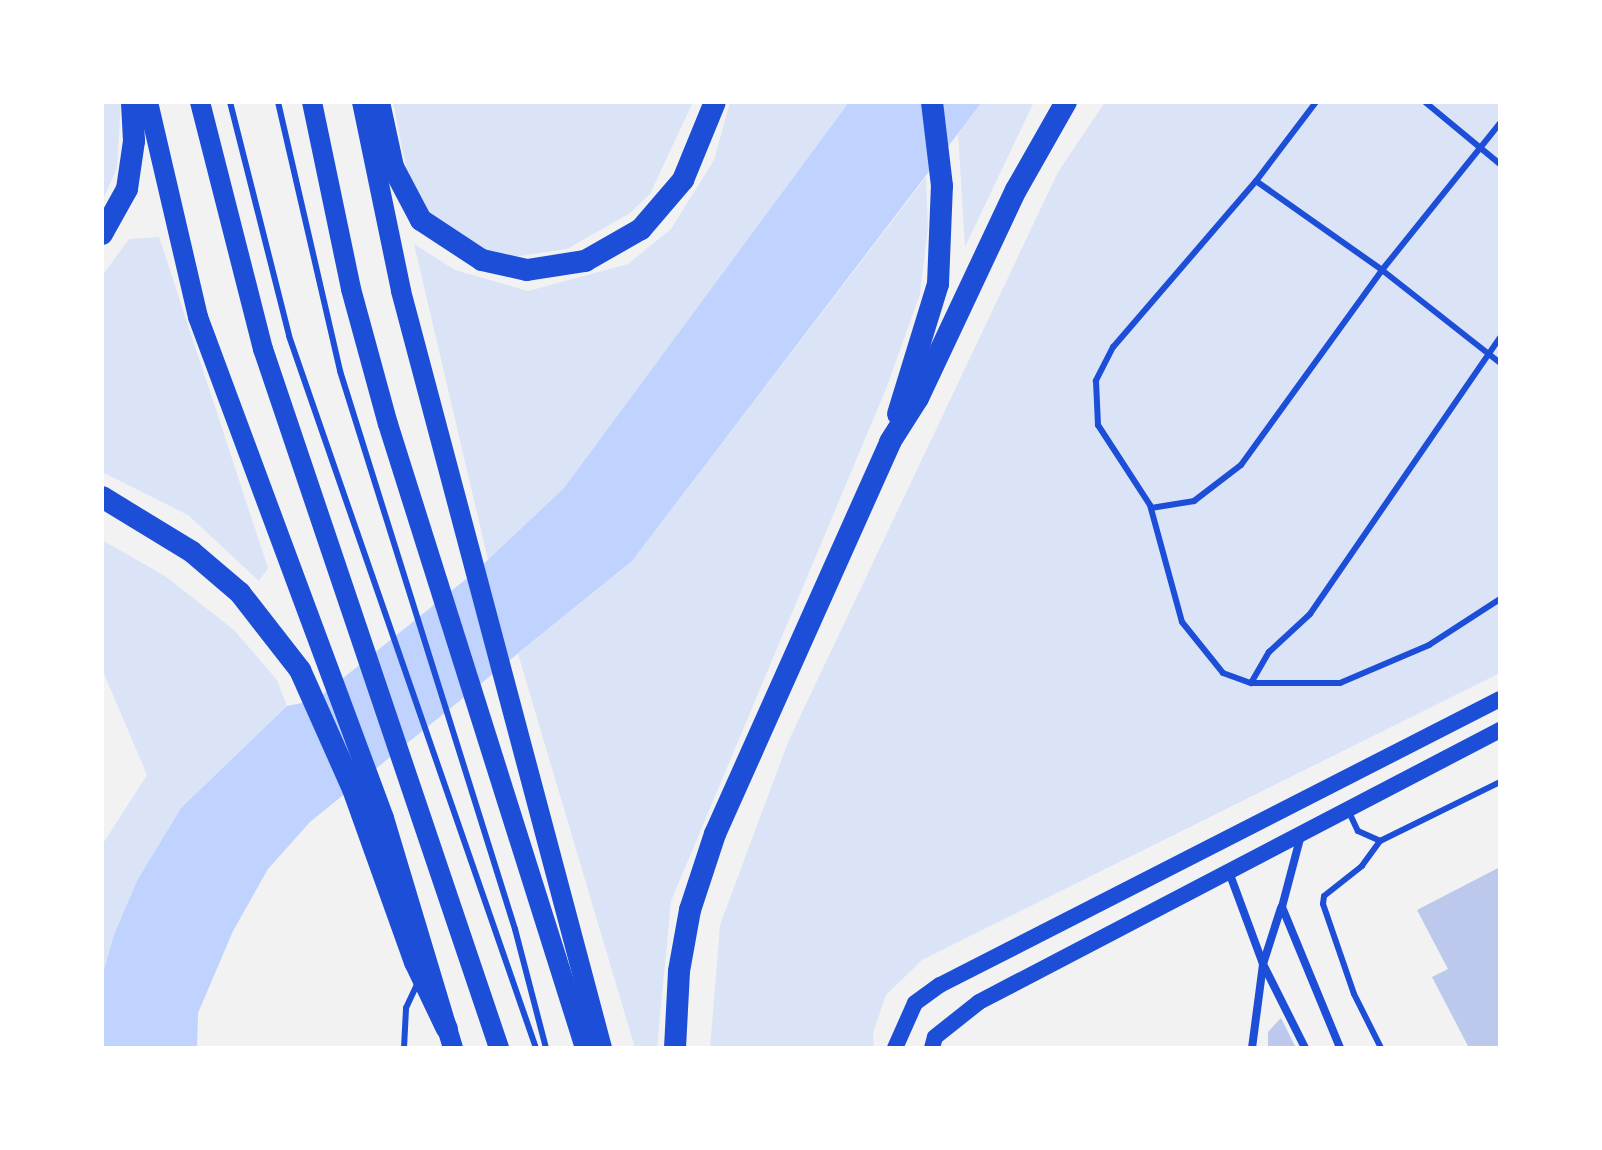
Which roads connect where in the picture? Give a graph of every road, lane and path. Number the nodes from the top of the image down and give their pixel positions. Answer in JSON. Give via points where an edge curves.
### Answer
{"nodes":[{"id":1,"x":132,"y":102,"type":"edge"},
{"id":2,"x":148,"y":102,"type":"edge"},
{"id":3,"x":200,"y":102,"type":"edge"},
{"id":4,"x":230,"y":102,"type":"edge"},
{"id":5,"x":278,"y":102,"type":"edge"},
{"id":6,"x":312,"y":102,"type":"edge"},
{"id":7,"x":362,"y":102,"type":"edge"},
{"id":8,"x":379,"y":102,"type":"edge"},
{"id":9,"x":715,"y":102,"type":"edge"},
{"id":10,"x":932,"y":102,"type":"edge"},
{"id":11,"x":1066,"y":102,"type":"edge"},
{"id":12,"x":1316,"y":102,"type":"edge"},
{"id":13,"x":1425,"y":102,"type":"edge"},
{"id":14,"x":1500,"y":123,"type":"edge"},
{"id":15,"x":1482,"y":147,"type":"junction"},
{"id":16,"x":1500,"y":164,"type":"edge"},
{"id":17,"x":1256,"y":181,"type":"junction"},
{"id":18,"x":102,"y":234,"type":"edge"},
{"id":19,"x":1382,"y":270,"type":"junction"},
{"id":20,"x":1500,"y":338,"type":"edge"},
{"id":21,"x":1485,"y":355,"type":"junction"},
{"id":22,"x":1500,"y":363,"type":"edge"},
{"id":23,"x":890,"y":442,"type":"junction"},
{"id":24,"x":102,"y":497,"type":"edge"},
{"id":25,"x":1151,"y":508,"type":"junction"},
{"id":26,"x":1500,"y":599,"type":"edge"},
{"id":27,"x":1251,"y":683,"type":"junction"},
{"id":28,"x":1500,"y":699,"type":"edge"},
{"id":29,"x":1500,"y":730,"type":"edge"},
{"id":30,"x":1500,"y":782,"type":"edge"},
{"id":31,"x":1346,"y":807,"type":"junction"},
{"id":32,"x":1303,"y":830,"type":"junction"},
{"id":33,"x":1380,"y":841,"type":"junction"},
{"id":34,"x":1229,"y":871,"type":"junction"},
{"id":35,"x":1282,"y":907,"type":"junction"},
{"id":36,"x":1263,"y":964,"type":"junction"},
{"id":37,"x":422,"y":976,"type":"junction"},
{"id":38,"x":450,"y":1039,"type":"edge"},
{"id":39,"x":404,"y":1048,"type":"edge"},
{"id":40,"x":499,"y":1048,"type":"edge"},
{"id":41,"x":536,"y":1048,"type":"edge"},
{"id":42,"x":546,"y":1048,"type":"edge"},
{"id":43,"x":585,"y":1048,"type":"edge"},
{"id":44,"x":602,"y":1048,"type":"edge"},
{"id":45,"x":675,"y":1048,"type":"edge"},
{"id":46,"x":895,"y":1048,"type":"edge"},
{"id":47,"x":932,"y":1048,"type":"edge"},
{"id":48,"x":1252,"y":1048,"type":"edge"},
{"id":49,"x":1305,"y":1048,"type":"edge"},
{"id":50,"x":1340,"y":1048,"type":"edge"},
{"id":51,"x":1381,"y":1048,"type":"edge"}],
"edges":[{"from":1,"to":18,"type":"highway","via":[[134,141],[127,189]]},
{"from":2,"to":38,"type":"main road","via":[[198,317],[384,818]]},
{"from":3,"to":40,"type":"main road","via":[[263,349]]},
{"from":4,"to":41,"type":"lane","via":[[289,336]]},
{"from":5,"to":42,"type":"lane","via":[[340,371],[515,929]]},
{"from":6,"to":43,"type":"main road","via":[[351,289],[388,424]]},
{"from":7,"to":44,"type":"main road","via":[[401,291]]},
{"from":8,"to":9,"type":"highway","via":[[393,167],[421,220],[482,260],[527,270],[585,261],[641,229],[683,180]]},
{"from":10,"to":23,"type":"highway","via":[[943,237],[938,284]]},
{"from":11,"to":23,"type":"highway","via":[[1016,190],[918,398]]},
{"from":12,"to":17,"type":"lane"},
{"from":13,"to":15,"type":"lane"},
{"from":14,"to":15,"type":"lane"},
{"from":15,"to":16,"type":"lane"},
{"from":15,"to":19,"type":"lane"},
{"from":17,"to":19,"type":"lane"},
{"from":17,"to":25,"type":"lane","via":[[1113,347],[1096,381],[1098,425]]},
{"from":19,"to":21,"type":"lane"},
{"from":19,"to":25,"type":"lane","via":[[1241,465],[1194,501]]},
{"from":20,"to":21,"type":"lane"},
{"from":21,"to":22,"type":"lane"},
{"from":21,"to":27,"type":"lane","via":[[1310,614],[1269,652]]},
{"from":23,"to":45,"type":"highway","via":[[715,834],[690,910],[679,971]]},
{"from":24,"to":37,"type":"highway","via":[[192,552],[240,593],[286,649],[316,700]]},
{"from":25,"to":27,"type":"lane","via":[[1182,622],[1223,673]]},
{"from":26,"to":27,"type":"lane","via":[[1429,645],[1340,683]]},
{"from":28,"to":46,"type":"main road","via":[[940,985],[915,1003]]},
{"from":29,"to":31,"type":"main road"},
{"from":30,"to":33,"type":"lane"},
{"from":31,"to":32,"type":"main road"},
{"from":31,"to":33,"type":"lane","via":[[1358,831]]},
{"from":32,"to":34,"type":"main road"},
{"from":32,"to":35,"type":"street"},
{"from":33,"to":51,"type":"lane","via":[[1362,866],[1324,896],[1323,904],[1354,994]]},
{"from":34,"to":36,"type":"street"},
{"from":34,"to":47,"type":"main road","via":[[979,1002],[935,1037]]},
{"from":35,"to":36,"type":"street"},
{"from":35,"to":50,"type":"street"},
{"from":36,"to":48,"type":"street"},
{"from":36,"to":49,"type":"street"},
{"from":37,"to":38,"type":"highway"},
{"from":37,"to":39,"type":"lane","via":[[406,1008]]}]}
